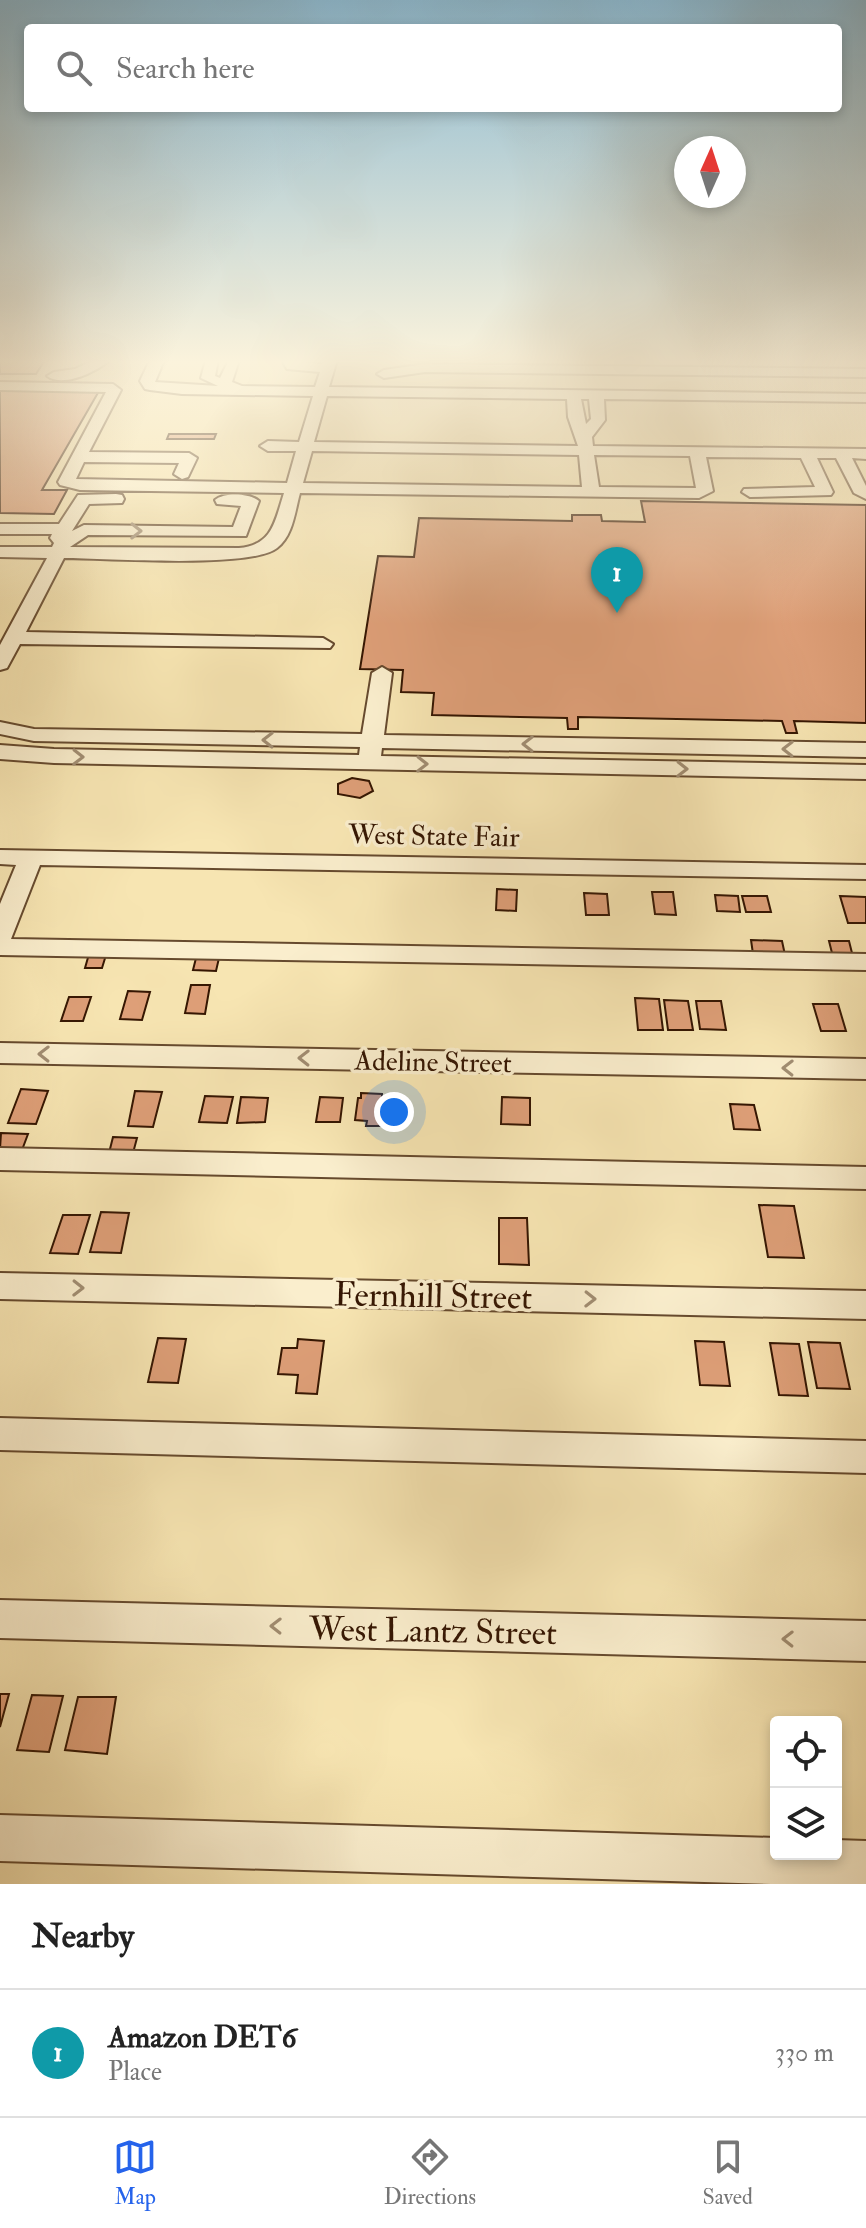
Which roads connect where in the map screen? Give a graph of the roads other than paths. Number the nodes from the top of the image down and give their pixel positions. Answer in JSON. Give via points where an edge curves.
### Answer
{"nodes":[{"id":1,"x":306,"y":447,"type":"edge"},
{"id":2,"x":84,"y":448,"type":"edge"},
{"id":3,"x":586,"y":448,"type":"edge"},
{"id":4,"x":646,"y":448,"type":"edge"},
{"id":5,"x":697,"y":452,"type":"junction"},
{"id":6,"x":807,"y":453,"type":"junction"},
{"id":7,"x":842,"y":454,"type":"junction"},
{"id":8,"x":866,"y":454,"type":"edge"},
{"id":9,"x":75,"y":465,"type":"junction"},
{"id":10,"x":203,"y":481,"type":"junction"},
{"id":11,"x":294,"y":487,"type":"junction"},
{"id":12,"x":591,"y":491,"type":"junction"},
{"id":13,"x":750,"y":492,"type":"dead end"},
{"id":14,"x":866,"y":494,"type":"edge"},
{"id":15,"x":0,"y":529,"type":"edge"},
{"id":16,"x":61,"y":541,"type":"junction"},
{"id":17,"x":0,"y":552,"type":"edge"},
{"id":18,"x":13,"y":638,"type":"junction"},
{"id":19,"x":323,"y":644,"type":"dead end"},
{"id":20,"x":0,"y":664,"type":"edge"},
{"id":21,"x":382,"y":673,"type":"dead end"},
{"id":22,"x":0,"y":728,"type":"edge"},
{"id":23,"x":866,"y":750,"type":"edge"},
{"id":24,"x":0,"y":752,"type":"edge"},
{"id":25,"x":371,"y":752,"type":"junction"},
{"id":26,"x":866,"y":772,"type":"edge"},
{"id":27,"x":0,"y":857,"type":"edge"},
{"id":28,"x":31,"y":858,"type":"junction"},
{"id":29,"x":866,"y":872,"type":"edge"},
{"id":30,"x":0,"y":936,"type":"edge"},
{"id":31,"x":0,"y":947,"type":"edge"},
{"id":32,"x":866,"y":962,"type":"edge"},
{"id":33,"x":0,"y":1053,"type":"edge"},
{"id":34,"x":866,"y":1069,"type":"edge"},
{"id":35,"x":0,"y":1159,"type":"edge"},
{"id":36,"x":866,"y":1178,"type":"edge"},
{"id":37,"x":0,"y":1286,"type":"edge"},
{"id":38,"x":866,"y":1305,"type":"edge"},
{"id":39,"x":0,"y":1434,"type":"edge"},
{"id":40,"x":866,"y":1457,"type":"edge"},
{"id":41,"x":0,"y":1619,"type":"edge"},
{"id":42,"x":866,"y":1641,"type":"edge"},
{"id":43,"x":0,"y":1838,"type":"edge"},
{"id":44,"x":866,"y":1864,"type":"edge"}],
"edges":[{"from":1,"to":11,"type":"street"},
{"from":2,"to":9,"type":"street"},
{"from":3,"to":12,"type":"street"},
{"from":4,"to":5,"type":"street"},
{"from":5,"to":6,"type":"street"},
{"from":5,"to":12,"type":"street","via":[[705,491]]},
{"from":6,"to":7,"type":"street"},
{"from":6,"to":13,"type":"street","via":[[825,492]]},
{"from":7,"to":8,"type":"street"},
{"from":7,"to":14,"type":"street"},
{"from":9,"to":10,"type":"street","via":[[184,469]]},
{"from":9,"to":10,"type":"street","via":[[66,482]]},
{"from":10,"to":11,"type":"street"},
{"from":11,"to":12,"type":"street"},
{"from":11,"to":16,"type":"street","via":[[273,545],[247,553]]},
{"from":15,"to":16,"type":"street"},
{"from":16,"to":16,"type":"street","one_way":true,"via":[[84,530],[243,524],[75,514]]},
{"from":16,"to":17,"type":"street"},
{"from":16,"to":18,"type":"street"},
{"from":18,"to":19,"type":"street"},
{"from":18,"to":20,"type":"street"},
{"from":21,"to":25,"type":"street"},
{"from":25,"to":22,"type":"street","one_way":true,"via":[[34,735]]},
{"from":23,"to":25,"type":"street","one_way":true},
{"from":24,"to":25,"type":"street","one_way":true},
{"from":25,"to":26,"type":"street","one_way":true},
{"from":27,"to":28,"type":"street","name":"West State Fair"},
{"from":28,"to":29,"type":"street","name":"West State Fair"},
{"from":28,"to":30,"type":"street"},
{"from":31,"to":32,"type":"street"},
{"from":34,"to":33,"type":"street","name":"Adeline Street","one_way":true},
{"from":35,"to":36,"type":"street"},
{"from":37,"to":38,"type":"street","name":"Fernhill Street","one_way":true},
{"from":39,"to":40,"type":"street"},
{"from":42,"to":41,"type":"street","name":"West Lantz Street","one_way":true},
{"from":43,"to":44,"type":"street"}]}
